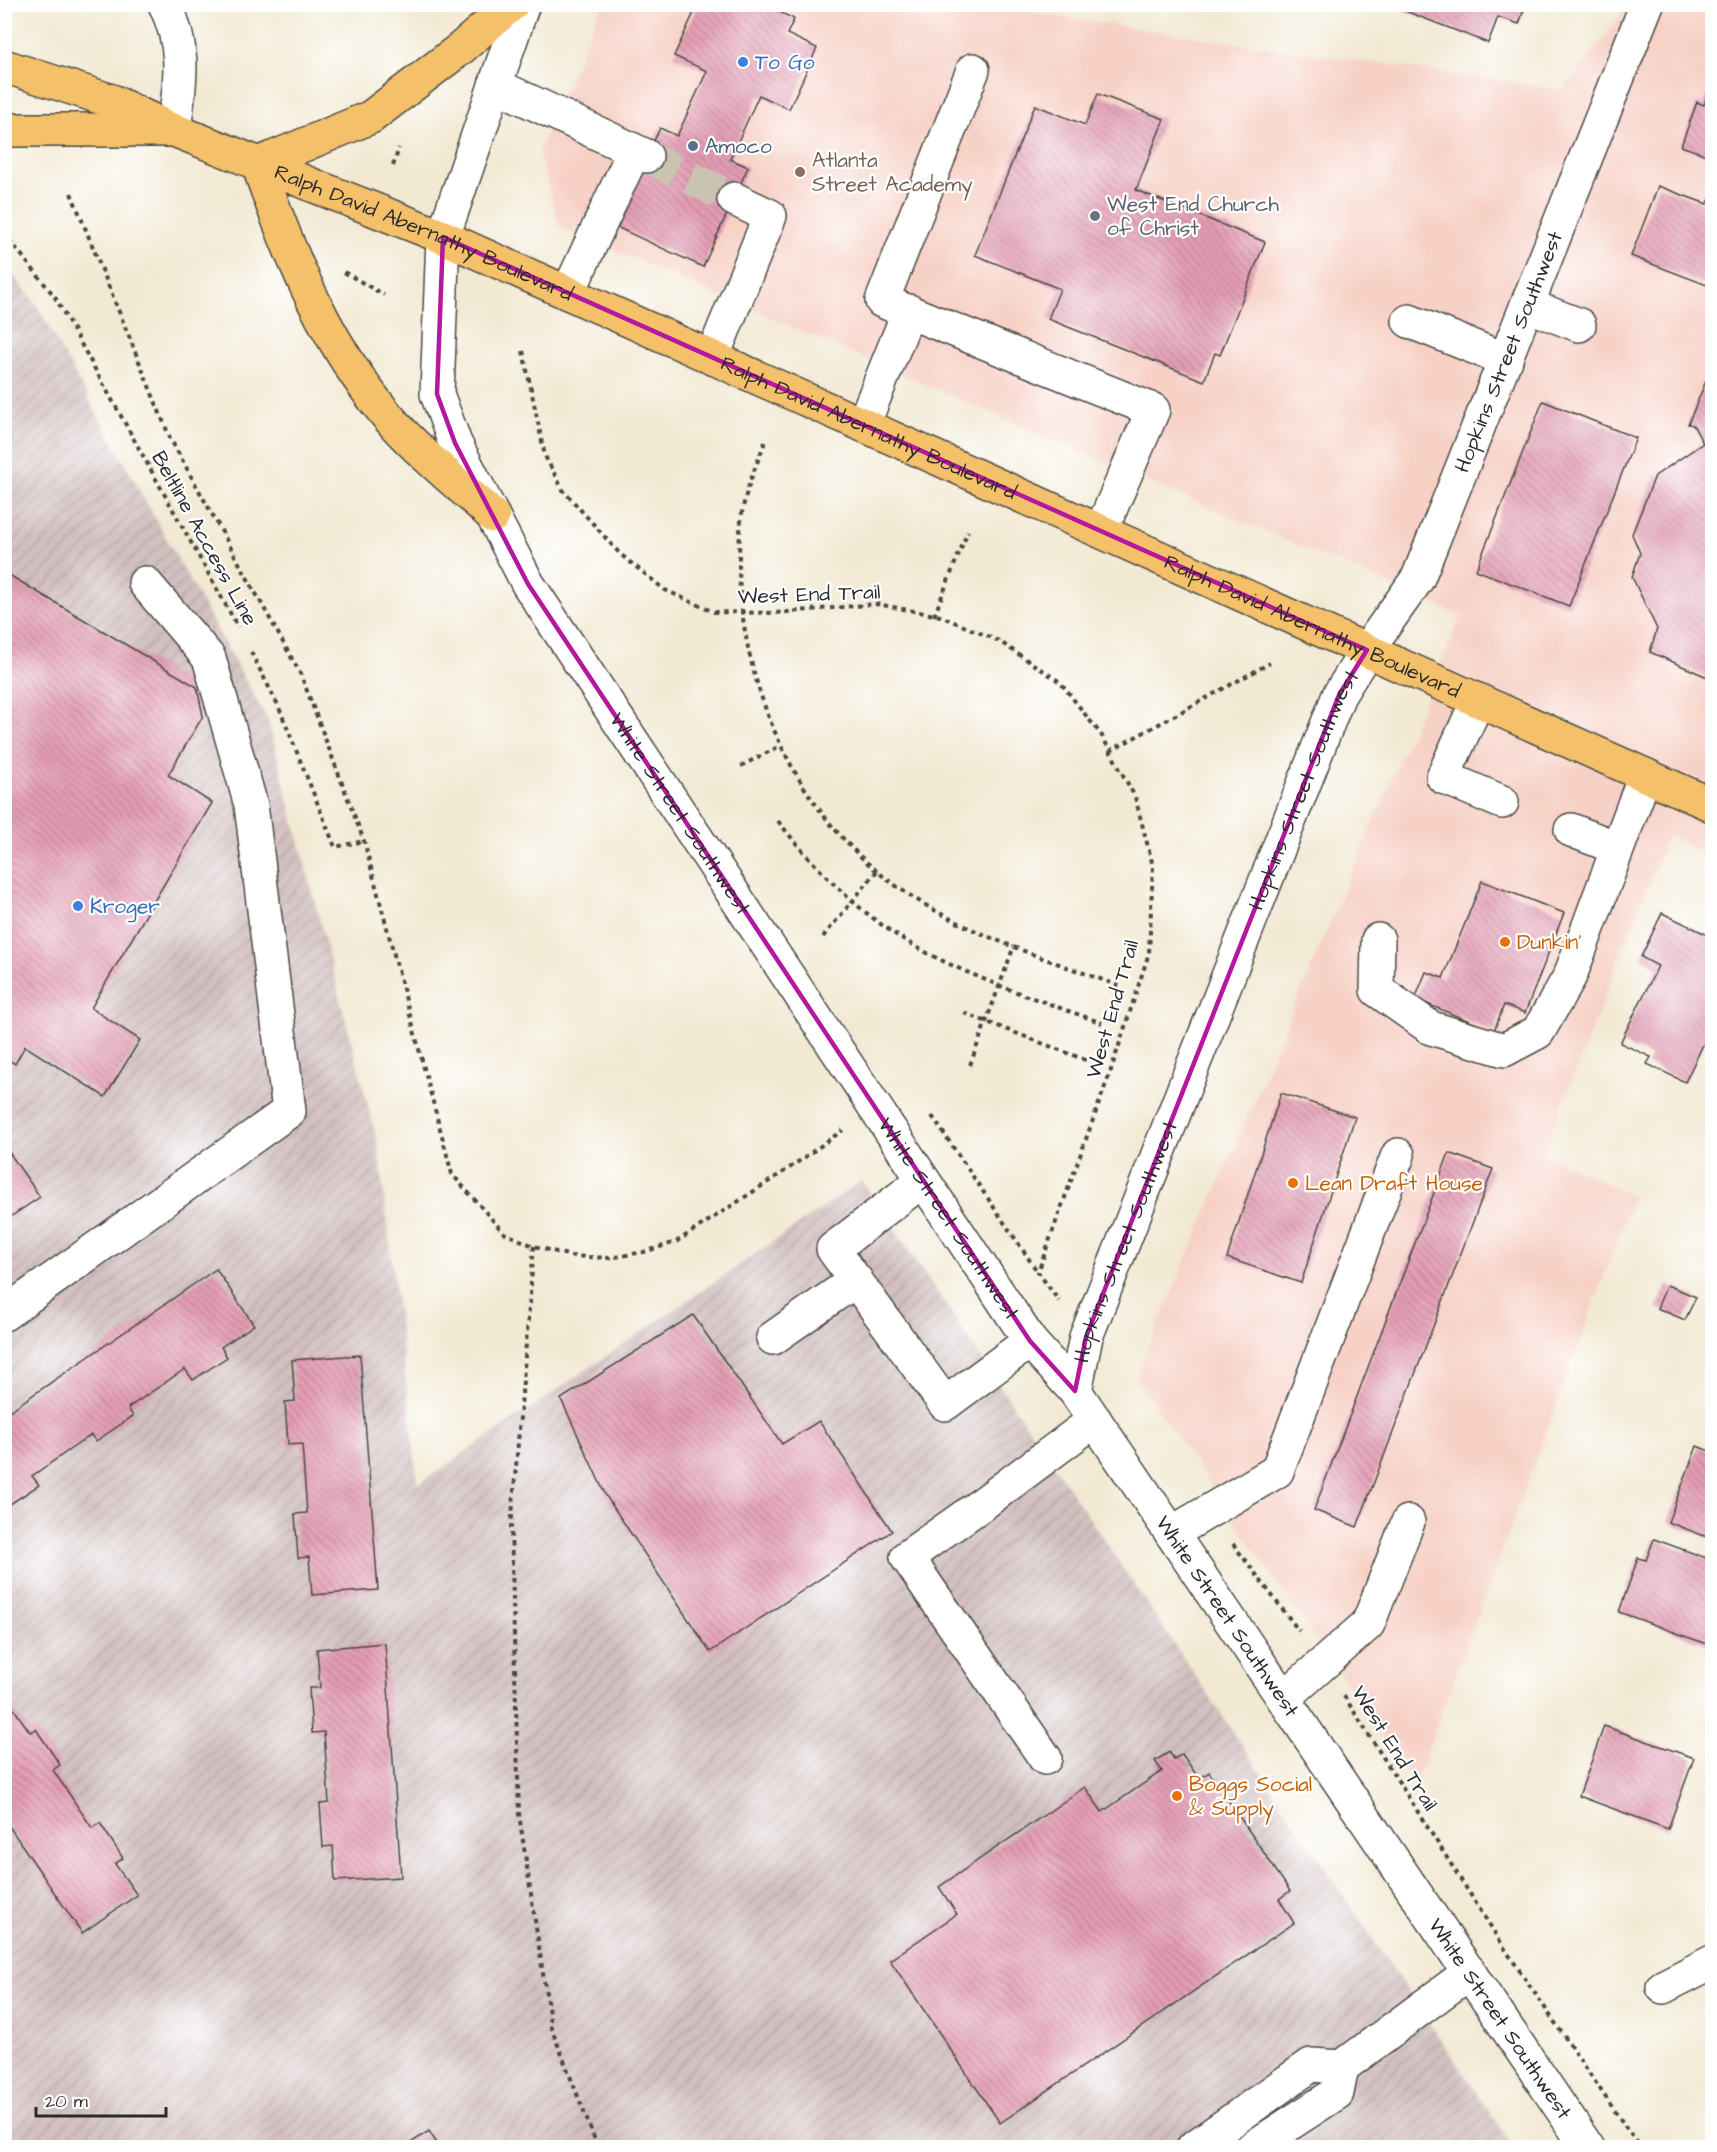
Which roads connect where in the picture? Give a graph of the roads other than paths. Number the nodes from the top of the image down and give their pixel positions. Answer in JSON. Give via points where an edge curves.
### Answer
{"nodes":[{"id":1,"x":165,"y":4,"type":"edge"},
{"id":2,"x":512,"y":4,"type":"edge"},
{"id":3,"x":523,"y":4,"type":"edge"},
{"id":4,"x":1647,"y":4,"type":"edge"},
{"id":5,"x":4,"y":66,"type":"edge"},
{"id":6,"x":972,"y":70,"type":"dead end"},
{"id":7,"x":495,"y":85,"type":"junction"},
{"id":8,"x":4,"y":130,"type":"edge"},
{"id":9,"x":174,"y":130,"type":"junction"},
{"id":10,"x":258,"y":164,"type":"junction"},
{"id":11,"x":734,"y":199,"type":"tunnel mouth"},
{"id":12,"x":443,"y":237,"type":"junction"},
{"id":13,"x":568,"y":293,"type":"junction"},
{"id":14,"x":1527,"y":305,"type":"junction"},
{"id":15,"x":909,"y":311,"type":"junction"},
{"id":16,"x":1409,"y":321,"type":"dead end"},
{"id":17,"x":1579,"y":325,"type":"dead end"},
{"id":18,"x":712,"y":358,"type":"junction"},
{"id":19,"x":1506,"y":360,"type":"junction"},
{"id":20,"x":863,"y":425,"type":"junction"},
{"id":21,"x":493,"y":516,"type":"junction"},
{"id":22,"x":1101,"y":531,"type":"junction"},
{"id":23,"x":145,"y":583,"type":"dead end"},
{"id":24,"x":1366,"y":650,"type":"junction"},
{"id":25,"x":1478,"y":700,"type":"junction"},
{"id":26,"x":1645,"y":775,"type":"junction"},
{"id":27,"x":1502,"y":802,"type":"dead end"},
{"id":28,"x":1713,"y":805,"type":"edge"},
{"id":29,"x":1571,"y":830,"type":"dead end"},
{"id":30,"x":1617,"y":848,"type":"junction"},
{"id":31,"x":1378,"y":940,"type":"dead end"},
{"id":32,"x":1398,"y":1155,"type":"dead end"},
{"id":33,"x":922,"y":1181,"type":"junction"},
{"id":34,"x":856,"y":1280,"type":"junction"},
{"id":35,"x":4,"y":1314,"type":"edge"},
{"id":36,"x":773,"y":1338,"type":"dead end"},
{"id":37,"x":1030,"y":1341,"type":"junction"},
{"id":38,"x":1076,"y":1391,"type":"junction"},
{"id":39,"x":1095,"y":1420,"type":"junction"},
{"id":40,"x":1408,"y":1522,"type":"dead end"},
{"id":41,"x":1172,"y":1533,"type":"junction"},
{"id":42,"x":1284,"y":1698,"type":"junction"},
{"id":43,"x":1045,"y":1758,"type":"dead end"},
{"id":44,"x":1713,"y":1962,"type":"edge"},
{"id":45,"x":1470,"y":1972,"type":"junction"},
{"id":46,"x":1663,"y":1987,"type":"dead end"},
{"id":47,"x":1342,"y":2067,"type":"junction"},
{"id":48,"x":1193,"y":2148,"type":"edge"},
{"id":49,"x":1252,"y":2148,"type":"edge"},
{"id":50,"x":1588,"y":2148,"type":"edge"}],
"edges":[{"from":1,"to":9,"type":"street","via":[[175,25],[182,63]]},
{"from":2,"to":10,"type":"main road","via":[[371,117]]},
{"from":3,"to":7,"type":"street","name":"White Street Southwest"},
{"from":4,"to":14,"type":"street","name":"Hopkins Street Southwest"},
{"from":5,"to":9,"type":"main road","via":[[112,101]]},
{"from":6,"to":15,"type":"street","via":[[882,301]]},
{"from":7,"to":12,"type":"street","name":"White Street Southwest"},
{"from":7,"to":13,"type":"street","via":[[640,154]]},
{"from":8,"to":9,"type":"main road","name":"Ralph David Abernathy Boulevard"},
{"from":9,"to":10,"type":"main road","name":"Ralph David Abernathy Boulevard"},
{"from":10,"to":12,"type":"main road","name":"Ralph David Abernathy Boulevard"},
{"from":10,"to":21,"type":"main road","via":[[285,242],[331,334],[354,370],[396,426]]},
{"from":11,"to":18,"type":"street","via":[[770,216]]},
{"from":12,"to":13,"type":"main road","name":"Ralph David Abernathy Boulevard"},
{"from":12,"to":21,"type":"street","name":"White Street Southwest","via":[[437,394],[454,443]]},
{"from":13,"to":18,"type":"main road","name":"Ralph David Abernathy Boulevard"},
{"from":14,"to":17,"type":"street"},
{"from":14,"to":19,"type":"street","name":"Hopkins Street Southwest"},
{"from":15,"to":20,"type":"street"},
{"from":15,"to":22,"type":"street","via":[[1153,410]]},
{"from":16,"to":19,"type":"street"},
{"from":18,"to":20,"type":"main road","name":"Ralph David Abernathy Boulevard"},
{"from":19,"to":24,"type":"street","name":"Hopkins Street Southwest","via":[[1419,578]]},
{"from":20,"to":22,"type":"main road","name":"Ralph David Abernathy Boulevard"},
{"from":21,"to":33,"type":"street","name":"White Street Southwest","via":[[528,584]]},
{"from":22,"to":24,"type":"main road","name":"Ralph David Abernathy Boulevard"},
{"from":23,"to":35,"type":"street","via":[[209,658],[251,805],[289,1111]]},
{"from":24,"to":25,"type":"main road","name":"Ralph David Abernathy Boulevard"},
{"from":24,"to":38,"type":"street","name":"Hopkins Street Southwest","via":[[1339,695],[1103,1293],[1086,1337]]},
{"from":25,"to":26,"type":"main road","name":"Ralph David Abernathy Boulevard"},
{"from":25,"to":27,"type":"street","via":[[1443,777]]},
{"from":26,"to":28,"type":"main road","name":"Ralph David Abernathy Boulevard"},
{"from":26,"to":30,"type":"street"},
{"from":29,"to":30,"type":"street"},
{"from":30,"to":31,"type":"street","via":[[1570,976],[1538,1032],[1504,1050],[1431,1028],[1377,990]]},
{"from":32,"to":41,"type":"street","via":[[1277,1471]]},
{"from":33,"to":34,"type":"street","via":[[833,1249]]},
{"from":33,"to":37,"type":"street","name":"White Street Southwest"},
{"from":34,"to":36,"type":"street"},
{"from":34,"to":37,"type":"street","via":[[945,1404]]},
{"from":37,"to":38,"type":"street","name":"White Street Southwest"},
{"from":38,"to":39,"type":"street","name":"White Street Southwest"},
{"from":39,"to":41,"type":"street","name":"White Street Southwest"},
{"from":39,"to":43,"type":"street","via":[[907,1557]]},
{"from":40,"to":42,"type":"street","via":[[1368,1624]]},
{"from":41,"to":42,"type":"street","name":"White Street Southwest"},
{"from":42,"to":45,"type":"street","name":"White Street Southwest"},
{"from":44,"to":46,"type":"street"},
{"from":45,"to":47,"type":"street"},
{"from":45,"to":50,"type":"street","name":"White Street Southwest"},
{"from":47,"to":48,"type":"street","via":[[1311,2065]]},
{"from":47,"to":49,"type":"street","via":[[1337,2093]]}]}
